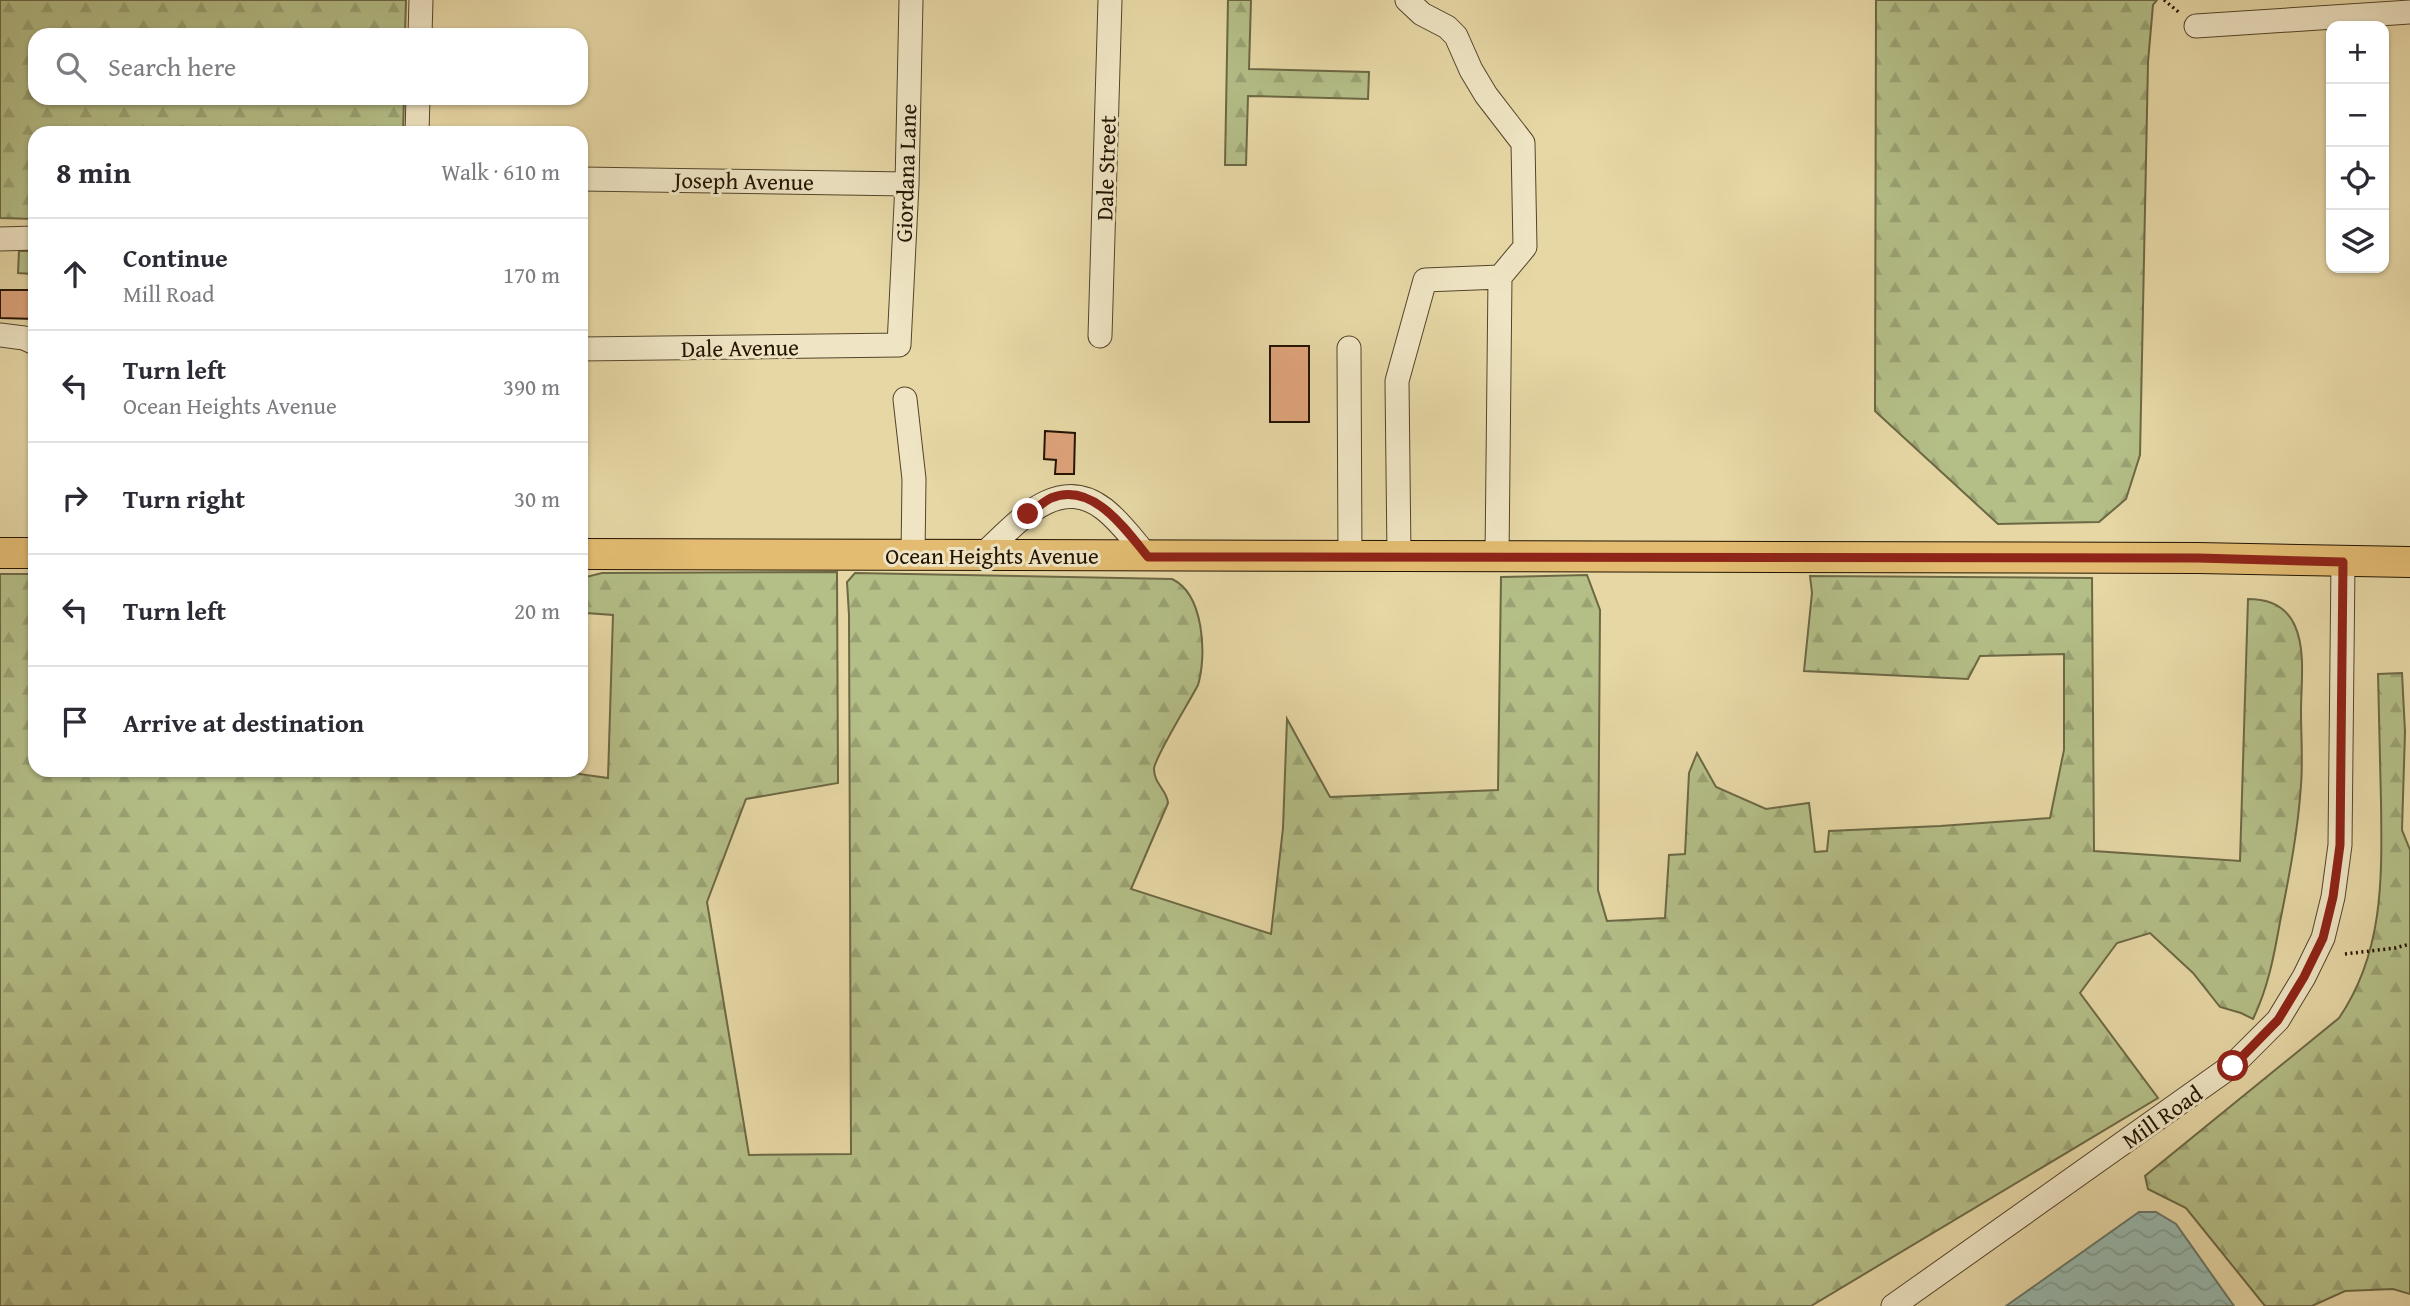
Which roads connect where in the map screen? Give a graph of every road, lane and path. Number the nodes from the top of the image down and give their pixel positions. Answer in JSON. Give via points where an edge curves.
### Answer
{"nodes":[{"id":1,"x":421,"y":0,"type":"edge"},
{"id":2,"x":911,"y":0,"type":"edge"},
{"id":3,"x":1110,"y":0,"type":"edge"},
{"id":4,"x":1407,"y":0,"type":"edge"},
{"id":5,"x":2410,"y":12,"type":"edge"},
{"id":6,"x":2196,"y":26,"type":"dead end"},
{"id":7,"x":420,"y":28,"type":"edge"},
{"id":8,"x":418,"y":105,"type":"edge"},
{"id":9,"x":416,"y":126,"type":"edge"},
{"id":10,"x":588,"y":179,"type":"edge"},
{"id":11,"x":906,"y":184,"type":"junction"},
{"id":12,"x":28,"y":238,"type":"edge"},
{"id":13,"x":0,"y":239,"type":"edge"},
{"id":14,"x":1500,"y":276,"type":"junction"},
{"id":15,"x":0,"y":335,"type":"edge"},
{"id":16,"x":1100,"y":336,"type":"dead end"},
{"id":17,"x":28,"y":340,"type":"edge"},
{"id":18,"x":898,"y":345,"type":"joint"},
{"id":19,"x":1349,"y":348,"type":"dead end"},
{"id":20,"x":588,"y":349,"type":"edge"},
{"id":21,"x":905,"y":399,"type":"dead end"},
{"id":22,"x":0,"y":553,"type":"edge"},
{"id":23,"x":28,"y":553,"type":"edge"},
{"id":24,"x":588,"y":554,"type":"edge"},
{"id":25,"x":913,"y":556,"type":"junction"},
{"id":26,"x":981,"y":556,"type":"junction"},
{"id":27,"x":1399,"y":556,"type":"junction"},
{"id":28,"x":1148,"y":557,"type":"junction"},
{"id":29,"x":1350,"y":557,"type":"junction"},
{"id":30,"x":1497,"y":557,"type":"junction"},
{"id":31,"x":2343,"y":562,"type":"junction"},
{"id":32,"x":2410,"y":562,"type":"edge"},
{"id":33,"x":2410,"y":944,"type":"edge"},
{"id":34,"x":2345,"y":954,"type":"dead end"},
{"id":35,"x":1893,"y":1306,"type":"edge"}],
"edges":[{"from":1,"to":7,"type":"street"},
{"from":2,"to":11,"type":"street","name":"Giordana Lane"},
{"from":3,"to":16,"type":"street","name":"Dale Street"},
{"from":4,"to":14,"type":"street","via":[[1456,36],[1486,95],[1523,143],[1525,247]]},
{"from":5,"to":6,"type":"street"},
{"from":8,"to":9,"type":"street"},
{"from":10,"to":11,"type":"street","name":"Joseph Avenue"},
{"from":11,"to":18,"type":"street","name":"Giordana Lane"},
{"from":12,"to":13,"type":"street"},
{"from":14,"to":27,"type":"street","via":[[1425,280],[1397,381]]},
{"from":14,"to":30,"type":"street"},
{"from":15,"to":17,"type":"street"},
{"from":18,"to":20,"type":"street","name":"Dale Avenue"},
{"from":19,"to":29,"type":"street"},
{"from":21,"to":25,"type":"street","via":[[914,479]]},
{"from":22,"to":23,"type":"main road"},
{"from":24,"to":25,"type":"main road","name":"Ocean Heights Avenue"},
{"from":25,"to":26,"type":"main road","name":"Ocean Heights Avenue"},
{"from":26,"to":28,"type":"main road","name":"Ocean Heights Avenue"},
{"from":26,"to":28,"type":"street","via":[[1044,502],[1072,496],[1106,510]]},
{"from":27,"to":29,"type":"main road","name":"Ocean Heights Avenue"},
{"from":27,"to":30,"type":"main road","name":"Ocean Heights Avenue"},
{"from":28,"to":29,"type":"main road","name":"Ocean Heights Avenue"},
{"from":30,"to":31,"type":"main road","name":"Ocean Heights Avenue"},
{"from":31,"to":32,"type":"main road","name":"Ocean Heights Avenue"},
{"from":31,"to":35,"type":"street","name":"Mill Road","via":[[2340,845],[2333,897],[2323,938],[2278,1020],[2233,1066]]},
{"from":33,"to":34,"type":"path"}]}
